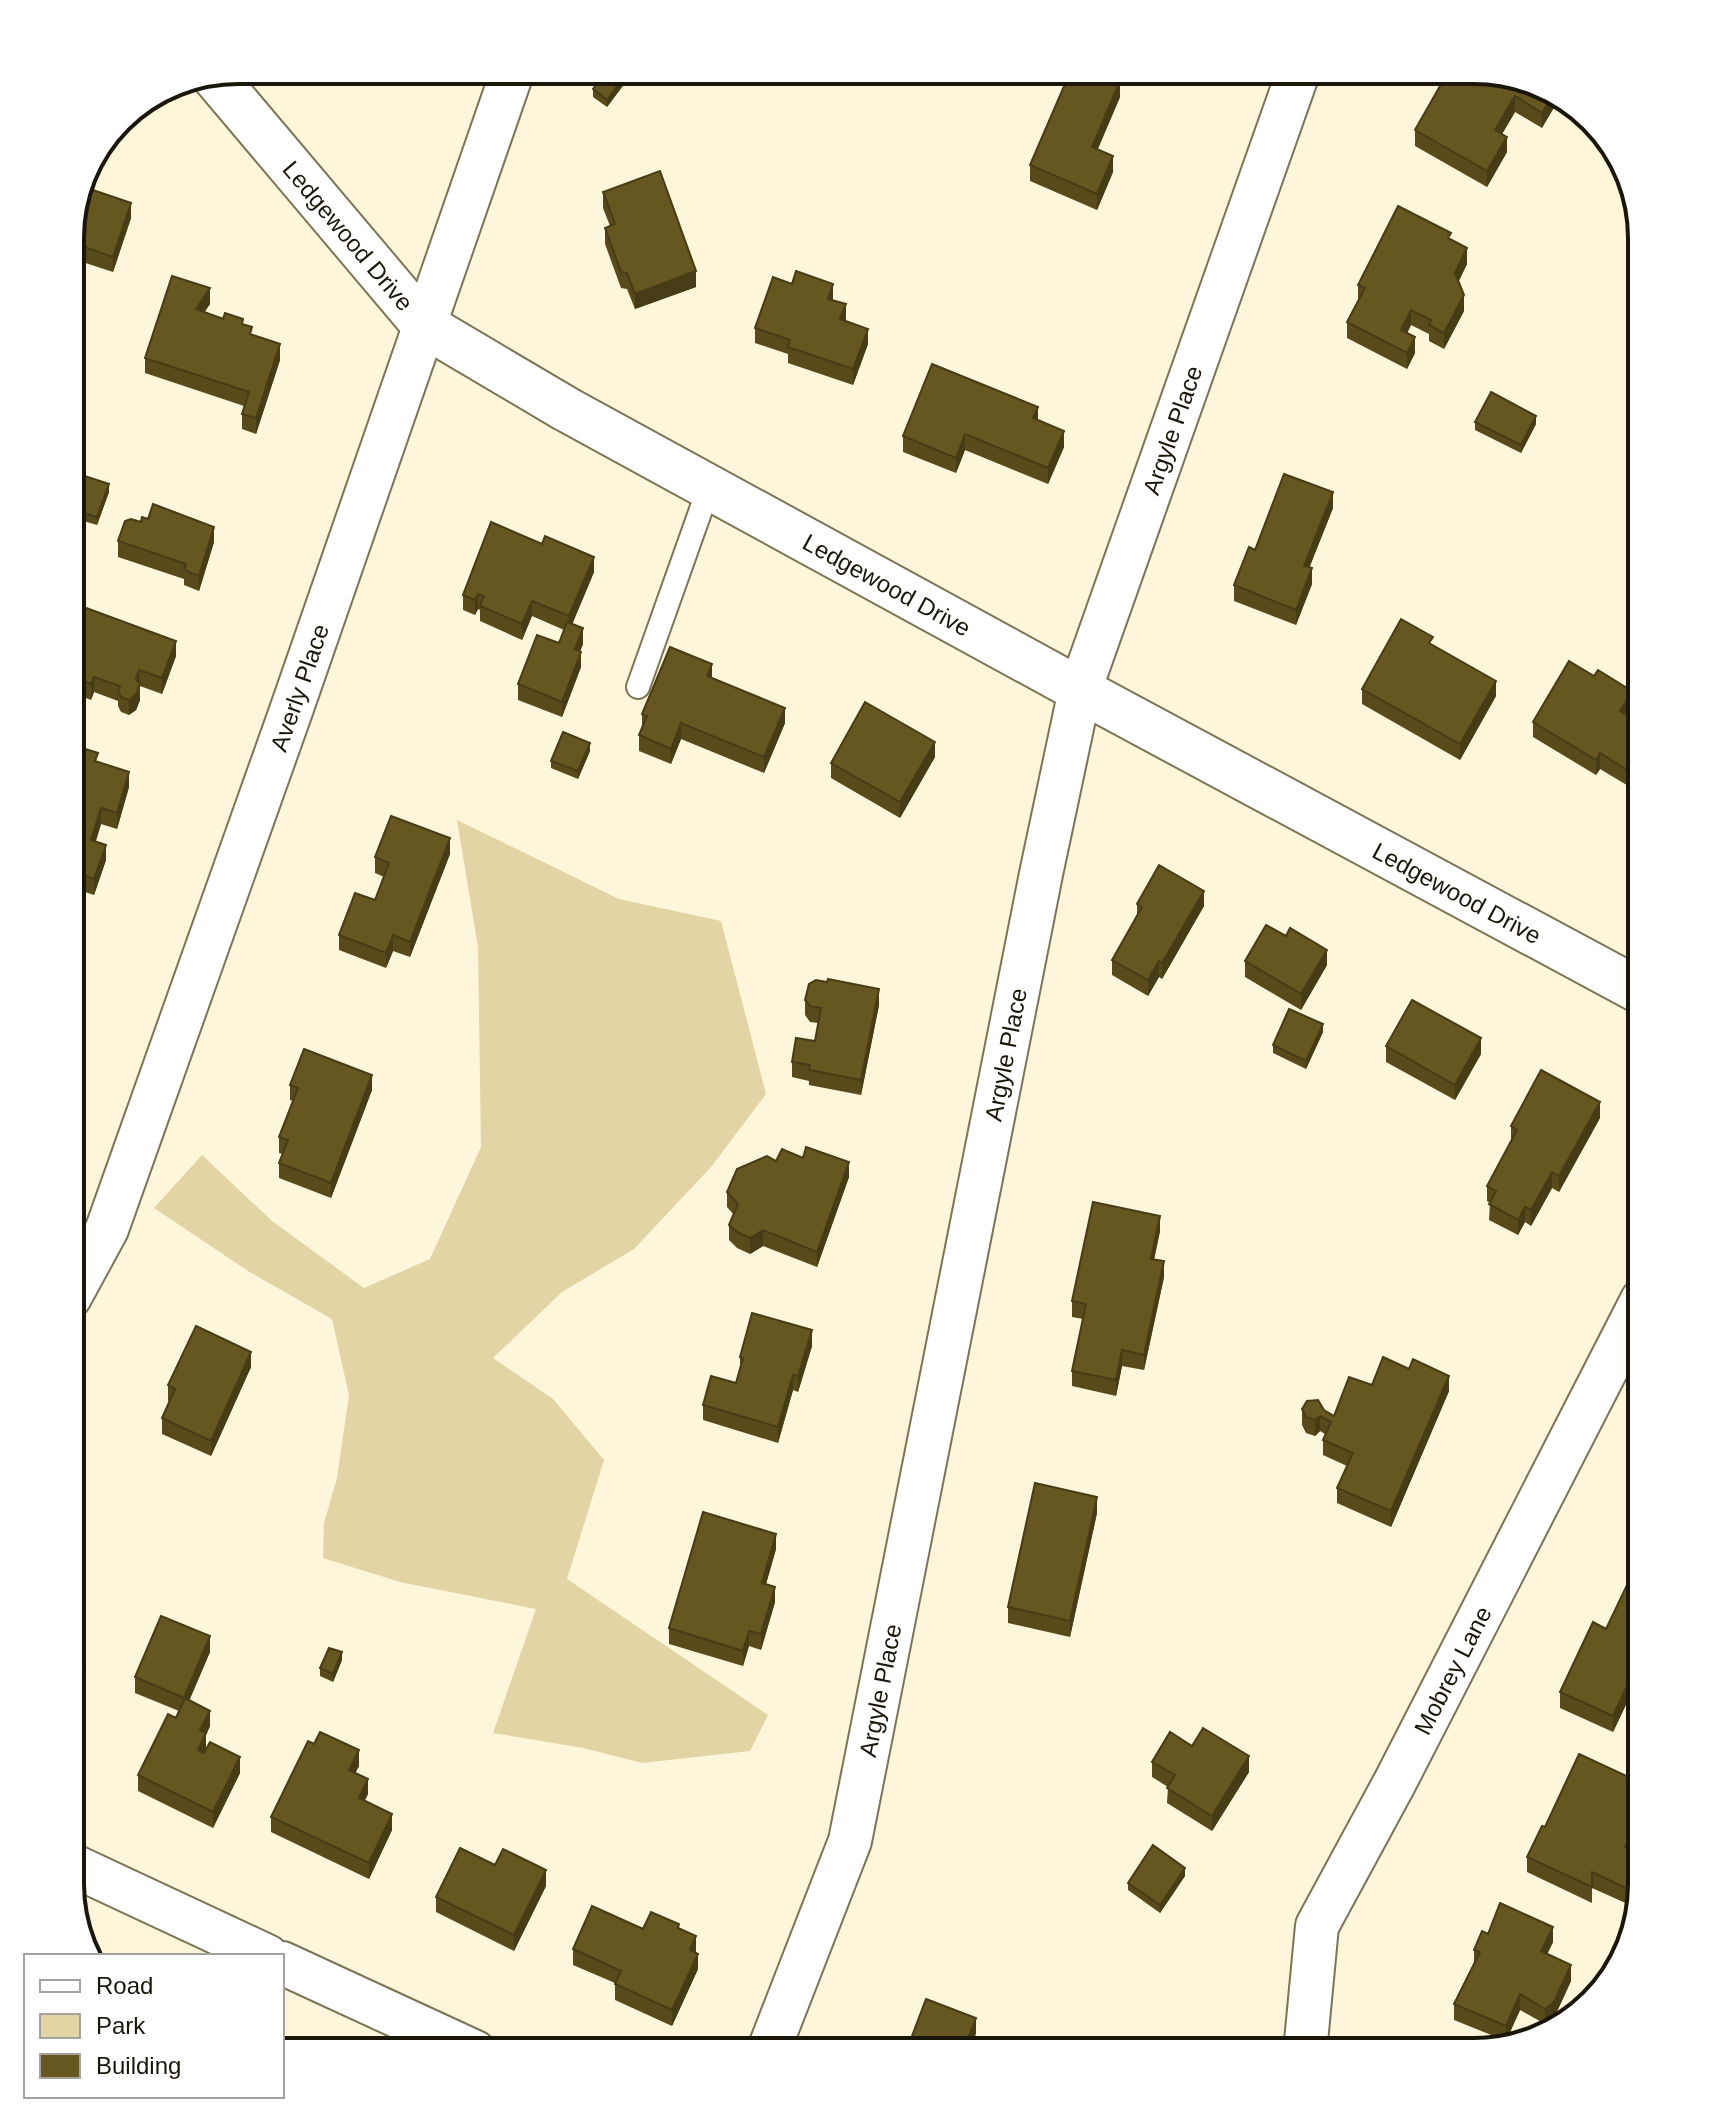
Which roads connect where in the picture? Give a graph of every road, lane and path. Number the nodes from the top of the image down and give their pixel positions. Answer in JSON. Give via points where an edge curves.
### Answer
{"nodes":[{"id":1,"x":508,"y":84,"type":"edge"},
{"id":2,"x":1294,"y":84,"type":"edge"},
{"id":3,"x":221,"y":85,"type":"edge"},
{"id":4,"x":424,"y":325,"type":"junction"},
{"id":5,"x":709,"y":487,"type":"junction"},
{"id":6,"x":638,"y":687,"type":"dead end"},
{"id":7,"x":1080,"y":690,"type":"junction"},
{"id":8,"x":1628,"y":984,"type":"edge"},
{"id":9,"x":84,"y":1270,"type":"edge"},
{"id":10,"x":1628,"y":1327,"type":"edge"},
{"id":11,"x":84,"y":1871,"type":"edge"},
{"id":12,"x":263,"y":1954,"type":"edge"},
{"id":13,"x":284,"y":1964,"type":"edge"},
{"id":14,"x":445,"y":2038,"type":"edge"},
{"id":15,"x":773,"y":2038,"type":"edge"},
{"id":16,"x":1306,"y":2038,"type":"edge"}],
"edges":[{"from":1,"to":4,"type":"street","name":"Averly Place"},
{"from":2,"to":7,"type":"street","name":"Argyle Place"},
{"from":3,"to":4,"type":"street","name":"Ledgewood Drive"},
{"from":4,"to":5,"type":"street","name":"Ledgewood Drive"},
{"from":4,"to":9,"type":"street","name":"Averly Place","via":[[112,1215]]},
{"from":5,"to":6,"type":"lane"},
{"from":5,"to":7,"type":"street","name":"Ledgewood Drive"},
{"from":7,"to":8,"type":"street","name":"Ledgewood Drive"},
{"from":7,"to":15,"type":"street","name":"Argyle Place","via":[[850,1841]]},
{"from":10,"to":16,"type":"street","name":"Mobrey Lane","via":[[1317,1926]]},
{"from":11,"to":12,"type":"street"},
{"from":13,"to":14,"type":"street"}]}
